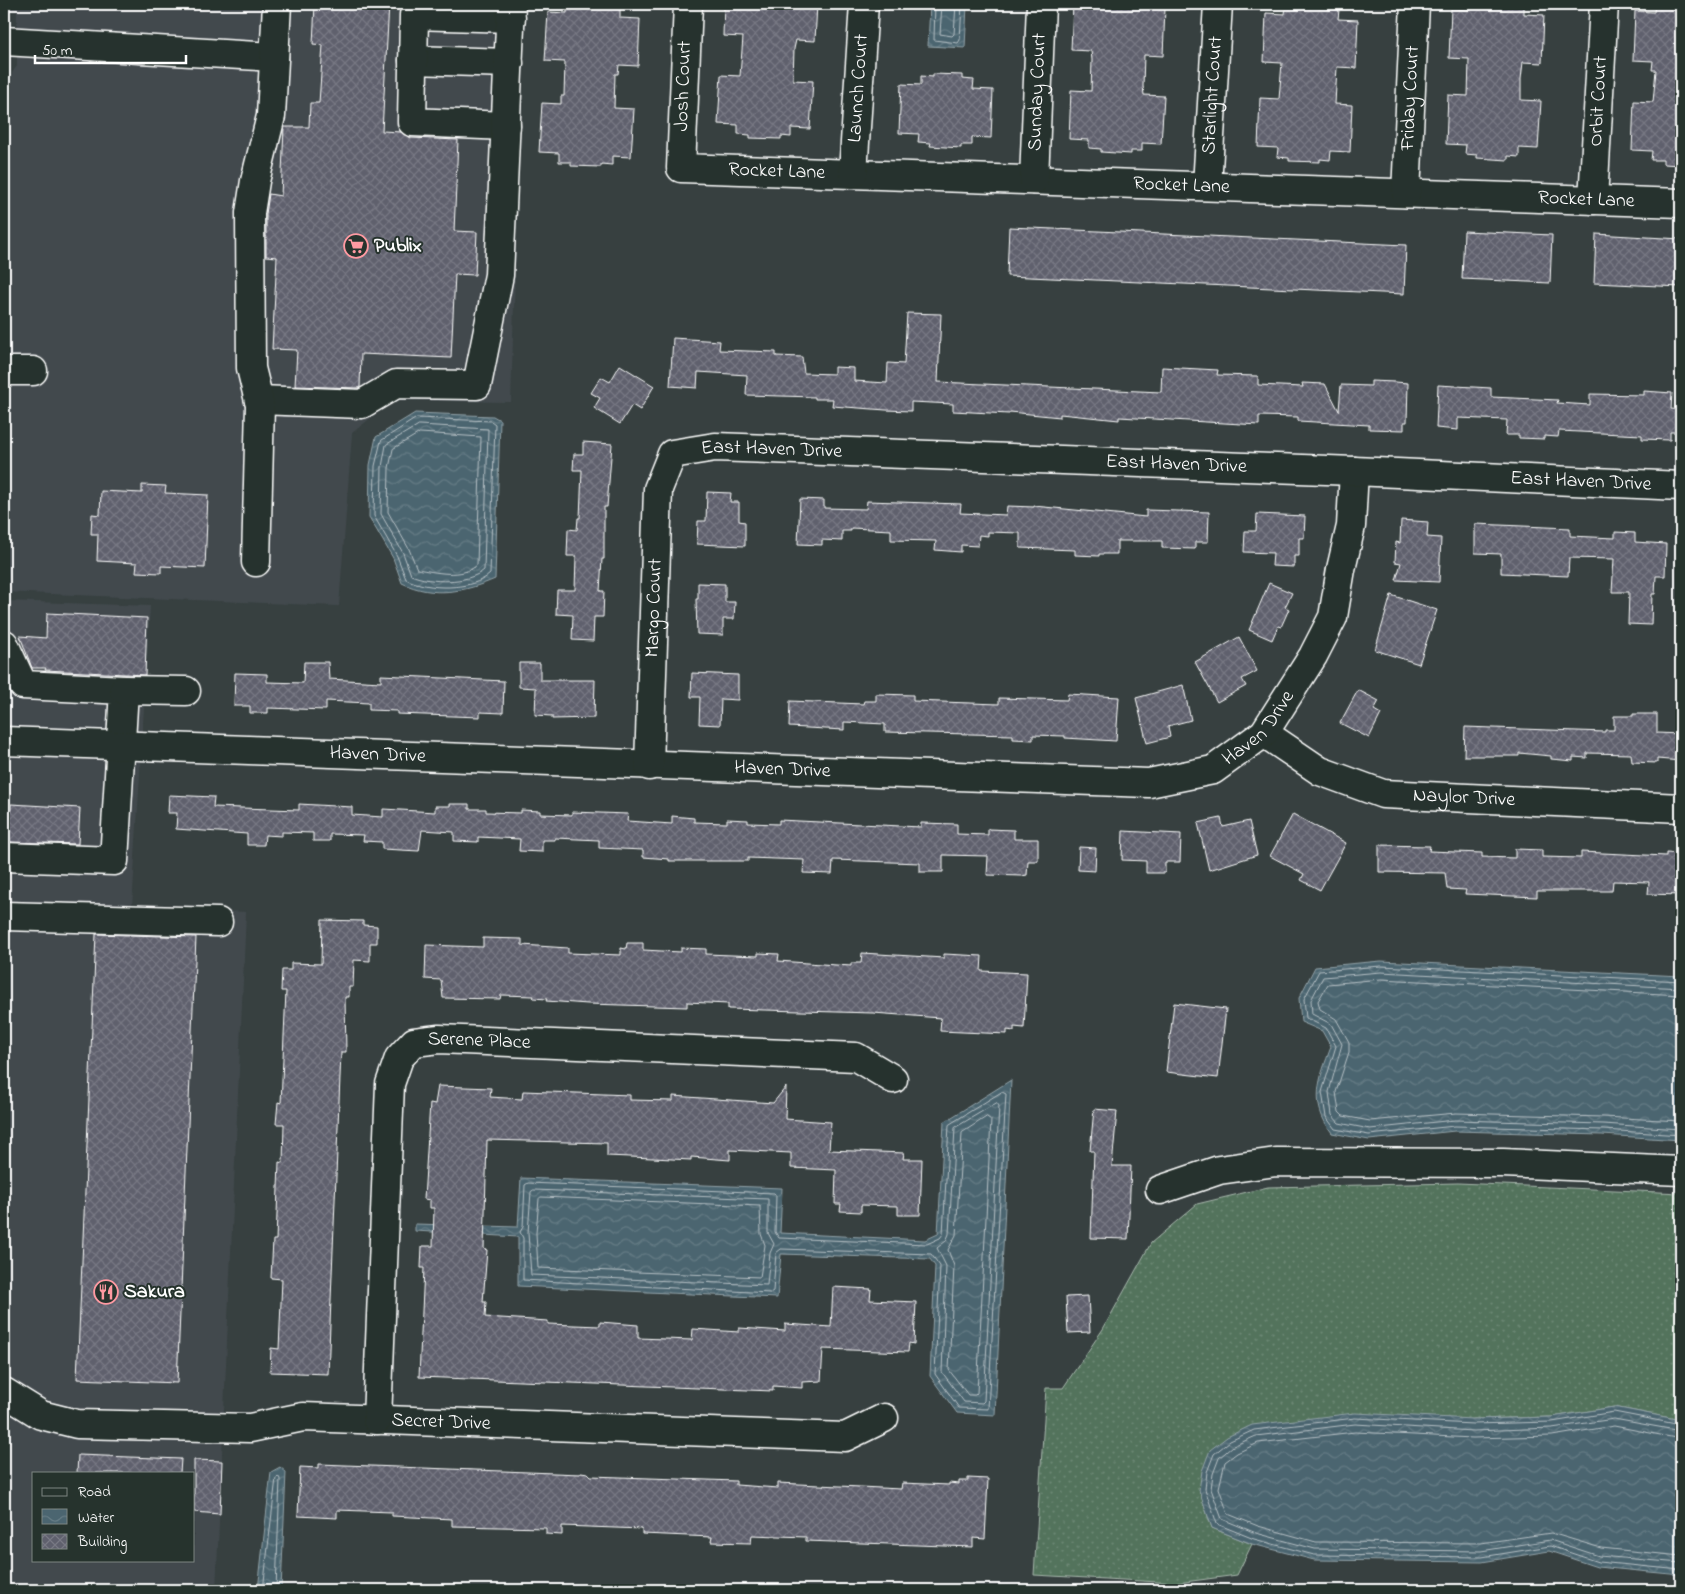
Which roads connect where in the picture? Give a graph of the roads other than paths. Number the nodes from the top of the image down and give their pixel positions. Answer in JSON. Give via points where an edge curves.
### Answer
{"nodes":[{"id":1,"x":277,"y":4,"type":"edge"},
{"id":2,"x":688,"y":4,"type":"edge"},
{"id":3,"x":864,"y":4,"type":"edge"},
{"id":4,"x":1040,"y":4,"type":"edge"},
{"id":5,"x":1218,"y":4,"type":"edge"},
{"id":6,"x":1415,"y":4,"type":"edge"},
{"id":7,"x":1604,"y":4,"type":"edge"},
{"id":8,"x":511,"y":11,"type":"edge"},
{"id":9,"x":4,"y":41,"type":"edge"},
{"id":10,"x":274,"y":57,"type":"junction"},
{"id":11,"x":413,"y":60,"type":"junction"},
{"id":12,"x":509,"y":63,"type":"junction"},
{"id":13,"x":506,"y":126,"type":"junction"},
{"id":14,"x":681,"y":168,"type":"joint"},
{"id":15,"x":853,"y":174,"type":"junction"},
{"id":16,"x":1034,"y":180,"type":"junction"},
{"id":17,"x":1207,"y":186,"type":"junction"},
{"id":18,"x":1406,"y":193,"type":"junction"},
{"id":19,"x":1593,"y":200,"type":"junction"},
{"id":20,"x":1681,"y":203,"type":"edge"},
{"id":21,"x":4,"y":371,"type":"edge"},
{"id":22,"x":33,"y":371,"type":"dead end"},
{"id":23,"x":259,"y":400,"type":"junction"},
{"id":24,"x":672,"y":454,"type":"joint"},
{"id":25,"x":1354,"y":471,"type":"junction"},
{"id":26,"x":1681,"y":486,"type":"edge"},
{"id":27,"x":256,"y":562,"type":"dead end"},
{"id":28,"x":4,"y":644,"type":"edge"},
{"id":29,"x":124,"y":690,"type":"junction"},
{"id":30,"x":186,"y":691,"type":"dead end"},
{"id":31,"x":1264,"y":733,"type":"junction"},
{"id":32,"x":4,"y":741,"type":"edge"},
{"id":33,"x":120,"y":745,"type":"junction"},
{"id":34,"x":649,"y":766,"type":"junction"},
{"id":35,"x":1681,"y":808,"type":"edge"},
{"id":36,"x":4,"y":857,"type":"edge"},
{"id":37,"x":4,"y":916,"type":"edge"},
{"id":38,"x":218,"y":922,"type":"dead end"},
{"id":39,"x":893,"y":1080,"type":"dead end"},
{"id":40,"x":1681,"y":1171,"type":"edge"},
{"id":41,"x":1160,"y":1190,"type":"dead end"},
{"id":42,"x":4,"y":1392,"type":"edge"},
{"id":43,"x":884,"y":1418,"type":"dead end"},
{"id":44,"x":377,"y":1420,"type":"junction"}],
"edges":[{"from":1,"to":10,"type":"street"},
{"from":2,"to":14,"type":"street","name":"Josh Court"},
{"from":3,"to":15,"type":"street","name":"Launch Court"},
{"from":4,"to":16,"type":"street","name":"Sunday Court"},
{"from":5,"to":17,"type":"street","name":"Starlight Court"},
{"from":6,"to":18,"type":"street","name":"Friday Court"},
{"from":7,"to":19,"type":"street","name":"Orbit Court"},
{"from":8,"to":11,"type":"street","via":[[414,15]]},
{"from":8,"to":12,"type":"street"},
{"from":9,"to":10,"type":"street"},
{"from":10,"to":23,"type":"street","via":[[270,116],[250,213],[251,368]]},
{"from":11,"to":12,"type":"street"},
{"from":11,"to":13,"type":"street","via":[[412,122]]},
{"from":12,"to":13,"type":"street"},
{"from":13,"to":23,"type":"street","via":[[499,275],[477,385],[396,384],[362,404]]},
{"from":14,"to":15,"type":"street","name":"Rocket Lane"},
{"from":15,"to":16,"type":"street","name":"Rocket Lane"},
{"from":16,"to":17,"type":"street","name":"Rocket Lane"},
{"from":17,"to":18,"type":"street","name":"Rocket Lane"},
{"from":18,"to":19,"type":"street","name":"Rocket Lane"},
{"from":19,"to":20,"type":"street","name":"Rocket Lane"},
{"from":21,"to":22,"type":"street"},
{"from":23,"to":27,"type":"street"},
{"from":24,"to":25,"type":"street","name":"East Haven Drive","via":[[715,447]]},
{"from":24,"to":34,"type":"street","name":"Margo Court","via":[[658,489]]},
{"from":25,"to":26,"type":"street","name":"East Haven Drive"},
{"from":25,"to":31,"type":"street","name":"Haven Drive","via":[[1351,526],[1333,617],[1313,656]]},
{"from":28,"to":29,"type":"street","via":[[23,685]]},
{"from":29,"to":30,"type":"street"},
{"from":29,"to":33,"type":"street"},
{"from":31,"to":34,"type":"street","name":"Haven Drive","via":[[1213,770],[1149,783]]},
{"from":31,"to":35,"type":"street","name":"Naylor Drive","via":[[1320,771],[1382,794]]},
{"from":32,"to":33,"type":"street","name":"Haven Drive"},
{"from":33,"to":34,"type":"street","name":"Haven Drive"},
{"from":33,"to":36,"type":"street","via":[[114,862]]},
{"from":37,"to":38,"type":"street"},
{"from":39,"to":44,"type":"street","name":"Serene Place","via":[[856,1057],[439,1039],[414,1042],[398,1058],[390,1084]]},
{"from":40,"to":41,"type":"street","via":[[1493,1163],[1276,1162],[1219,1170]]},
{"from":42,"to":44,"type":"street","name":"Secret Drive","via":[[41,1415],[77,1424],[250,1428],[303,1417]]},
{"from":43,"to":44,"type":"street","name":"Secret Drive","via":[[845,1437]]}]}
